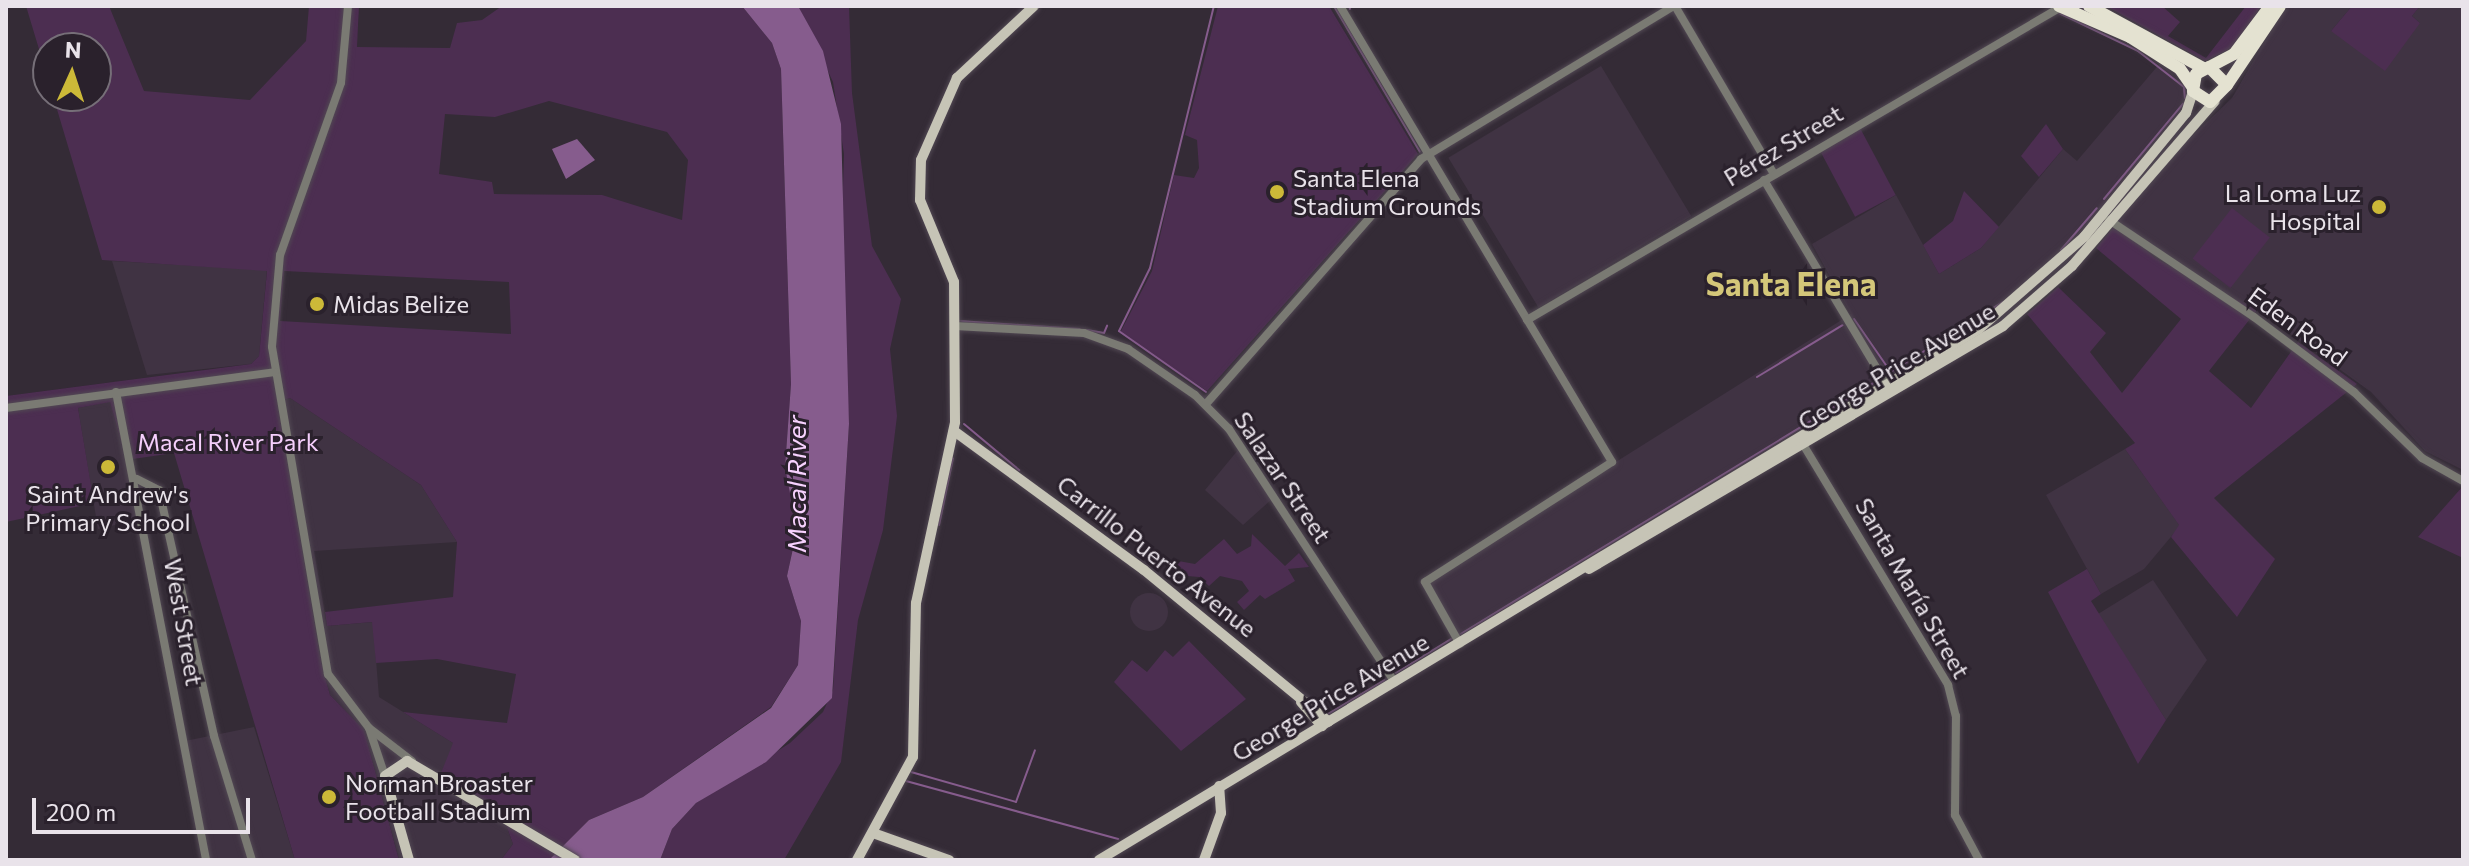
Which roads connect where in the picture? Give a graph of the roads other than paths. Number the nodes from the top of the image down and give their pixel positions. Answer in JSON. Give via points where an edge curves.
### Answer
{"nodes":[{"id":1,"x":348,"y":6,"type":"edge"},
{"id":2,"x":1034,"y":6,"type":"edge"},
{"id":3,"x":1340,"y":6,"type":"edge"},
{"id":4,"x":1674,"y":6,"type":"edge"},
{"id":5,"x":2060,"y":6,"type":"edge"},
{"id":6,"x":2089,"y":6,"type":"edge"},
{"id":7,"x":2270,"y":6,"type":"edge"},
{"id":8,"x":2280,"y":6,"type":"edge"},
{"id":9,"x":2206,"y":68,"type":"junction"},
{"id":10,"x":2227,"y":85,"type":"junction"},
{"id":11,"x":2193,"y":89,"type":"junction"},
{"id":12,"x":2215,"y":101,"type":"junction"},
{"id":13,"x":1427,"y":155,"type":"junction"},
{"id":14,"x":1774,"y":174,"type":"junction"},
{"id":15,"x":1764,"y":180,"type":"junction"},
{"id":16,"x":2106,"y":218,"type":"junction"},
{"id":17,"x":1527,"y":320,"type":"junction"},
{"id":18,"x":955,"y":326,"type":"junction"},
{"id":19,"x":275,"y":372,"type":"junction"},
{"id":20,"x":1886,"y":384,"type":"junction"},
{"id":21,"x":116,"y":392,"type":"junction"},
{"id":22,"x":1892,"y":395,"type":"junction"},
{"id":23,"x":1206,"y":404,"type":"junction"},
{"id":24,"x":6,"y":408,"type":"edge"},
{"id":25,"x":954,"y":434,"type":"junction"},
{"id":26,"x":1801,"y":442,"type":"junction"},
{"id":27,"x":137,"y":479,"type":"junction"},
{"id":28,"x":2463,"y":481,"type":"edge"},
{"id":29,"x":1460,"y":644,"type":"junction"},
{"id":30,"x":1395,"y":683,"type":"junction"},
{"id":31,"x":1325,"y":724,"type":"junction"},
{"id":32,"x":369,"y":728,"type":"junction"},
{"id":33,"x":413,"y":761,"type":"junction"},
{"id":34,"x":385,"y":776,"type":"junction"},
{"id":35,"x":1219,"y":786,"type":"junction"},
{"id":36,"x":873,"y":833,"type":"junction"},
{"id":37,"x":206,"y":860,"type":"edge"},
{"id":38,"x":252,"y":860,"type":"edge"},
{"id":39,"x":409,"y":860,"type":"edge"},
{"id":40,"x":575,"y":860,"type":"edge"},
{"id":41,"x":857,"y":860,"type":"edge"},
{"id":42,"x":949,"y":860,"type":"edge"},
{"id":43,"x":1099,"y":860,"type":"edge"},
{"id":44,"x":1204,"y":860,"type":"edge"},
{"id":45,"x":1979,"y":860,"type":"edge"}],
"edges":[{"from":1,"to":19,"type":"street","via":[[341,83],[280,255]]},
{"from":2,"to":18,"type":"main road","via":[[957,78],[921,160],[920,200],[952,271]]},
{"from":3,"to":13,"type":"street"},
{"from":4,"to":13,"type":"street"},
{"from":4,"to":14,"type":"street"},
{"from":5,"to":11,"type":"highway","via":[[2130,37],[2180,69]]},
{"from":5,"to":14,"type":"street","name":"Pérez Street"},
{"from":6,"to":9,"type":"highway"},
{"from":7,"to":9,"type":"highway","via":[[2234,54]]},
{"from":8,"to":10,"type":"highway"},
{"from":9,"to":10,"type":"highway"},
{"from":9,"to":11,"type":"highway"},
{"from":10,"to":12,"type":"highway"},
{"from":11,"to":12,"type":"highway"},
{"from":11,"to":16,"type":"main road","name":"George Price Avenue","via":[[2186,113]]},
{"from":12,"to":16,"type":"main road","name":"George Price Avenue"},
{"from":13,"to":17,"type":"street"},
{"from":13,"to":23,"type":"street"},
{"from":14,"to":15,"type":"street","name":"Pérez Street"},
{"from":15,"to":17,"type":"street","name":"Pérez Street"},
{"from":15,"to":20,"type":"street"},
{"from":16,"to":20,"type":"main road","name":"George Price Avenue","via":[[2011,305]]},
{"from":16,"to":22,"type":"main road","name":"George Price Avenue","via":[[2003,326]]},
{"from":16,"to":28,"type":"street","name":"Eden Road","via":[[2254,317],[2354,392],[2422,458]]},
{"from":17,"to":29,"type":"street","via":[[1612,462],[1425,582]]},
{"from":18,"to":23,"type":"street","name":"Salazar Street","via":[[1084,333],[1147,360]]},
{"from":18,"to":25,"type":"main road"},
{"from":19,"to":21,"type":"street"},
{"from":19,"to":32,"type":"street","via":[[328,674]]},
{"from":20,"to":22,"type":"street"},
{"from":20,"to":26,"type":"main road","name":"George Price Avenue"},
{"from":21,"to":24,"type":"street"},
{"from":21,"to":27,"type":"street","name":"West Street"},
{"from":22,"to":26,"type":"main road","name":"George Price Avenue"},
{"from":23,"to":30,"type":"street","name":"Salazar Street"},
{"from":25,"to":31,"type":"main road","name":"Carrillo Puerto Avenue","via":[[1134,562]]},
{"from":25,"to":36,"type":"main road","via":[[916,603],[913,757]]},
{"from":26,"to":29,"type":"main road","name":"George Price Avenue"},
{"from":26,"to":45,"type":"street","name":"Santa María Street","via":[[1948,685],[1956,716],[1955,815]]},
{"from":27,"to":37,"type":"street","name":"West Street"},
{"from":27,"to":38,"type":"street","via":[[159,490],[214,736]]},
{"from":29,"to":30,"type":"main road","name":"George Price Avenue"},
{"from":30,"to":31,"type":"main road","name":"George Price Avenue"},
{"from":31,"to":35,"type":"main road","name":"George Price Avenue"},
{"from":32,"to":33,"type":"street"},
{"from":32,"to":34,"type":"street"},
{"from":33,"to":34,"type":"main road","via":[[396,763]]},
{"from":33,"to":40,"type":"main road"},
{"from":34,"to":39,"type":"main road"},
{"from":35,"to":43,"type":"main road","name":"George Price Avenue"},
{"from":35,"to":44,"type":"main road","via":[[1221,813]]},
{"from":36,"to":41,"type":"main road"},
{"from":36,"to":42,"type":"main road"}]}
